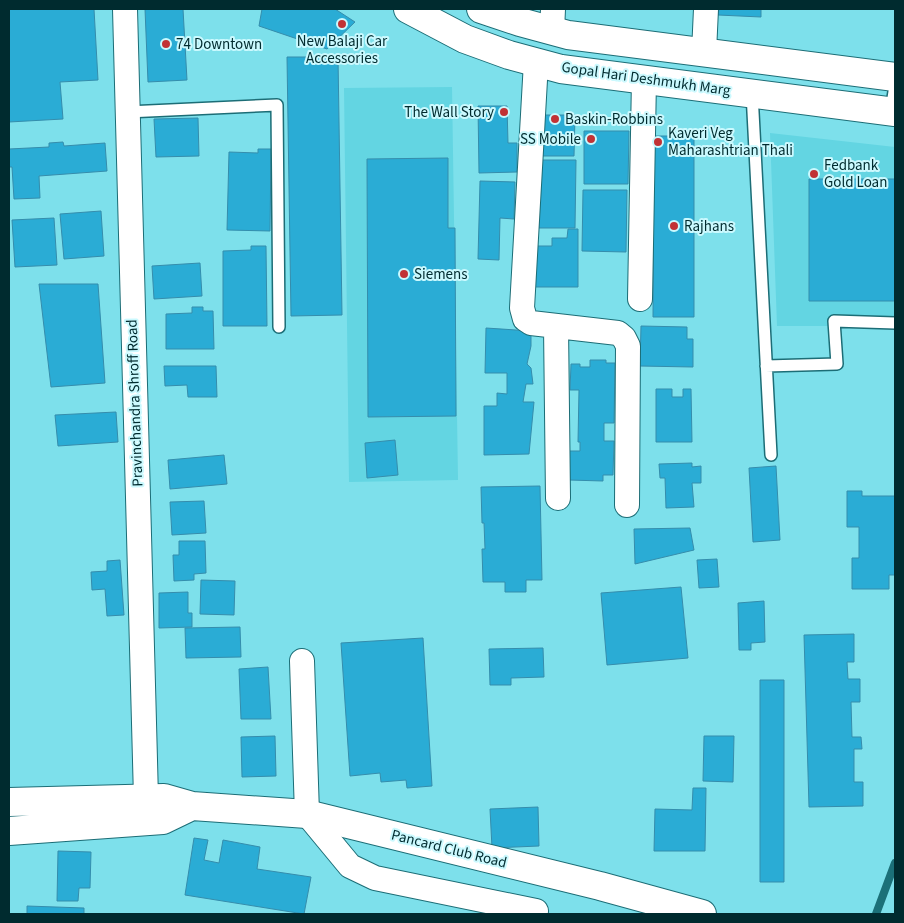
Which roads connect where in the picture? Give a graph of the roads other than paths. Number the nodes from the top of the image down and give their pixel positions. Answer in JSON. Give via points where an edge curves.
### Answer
{"nodes":[{"id":1,"x":125,"y":9,"type":"edge"},
{"id":2,"x":408,"y":9,"type":"edge"},
{"id":3,"x":481,"y":9,"type":"edge"},
{"id":4,"x":706,"y":9,"type":"edge"},
{"id":5,"x":553,"y":20,"type":"edge"},
{"id":6,"x":704,"y":52,"type":"junction"},
{"id":7,"x":536,"y":62,"type":"junction"},
{"id":8,"x":895,"y":77,"type":"edge"},
{"id":9,"x":644,"y":79,"type":"junction"},
{"id":10,"x":895,"y":85,"type":"edge"},
{"id":11,"x":752,"y":93,"type":"junction"},
{"id":12,"x":893,"y":111,"type":"edge"},
{"id":13,"x":128,"y":112,"type":"junction"},
{"id":14,"x":640,"y":299,"type":"dead end"},
{"id":15,"x":895,"y":323,"type":"edge"},
{"id":16,"x":556,"y":326,"type":"junction"},
{"id":17,"x":279,"y":327,"type":"dead end"},
{"id":18,"x":766,"y":366,"type":"junction"},
{"id":19,"x":770,"y":455,"type":"dead end"},
{"id":20,"x":558,"y":498,"type":"dead end"},
{"id":21,"x":628,"y":505,"type":"dead end"},
{"id":22,"x":302,"y":661,"type":"dead end"},
{"id":23,"x":146,"y":798,"type":"junction"},
{"id":24,"x":9,"y":802,"type":"edge"},
{"id":25,"x":192,"y":806,"type":"junction"},
{"id":26,"x":307,"y":814,"type":"junction"},
{"id":27,"x":9,"y":832,"type":"edge"},
{"id":28,"x":536,"y":910,"type":"dead end"},
{"id":29,"x":702,"y":914,"type":"edge"}],
"edges":[{"from":1,"to":13,"type":"street","name":"Pravinchandra Shroff Road"},
{"from":2,"to":7,"type":"main road","name":"Gopal Hari Deshmukh Marg","via":[[465,40]]},
{"from":3,"to":5,"type":"main road","via":[[520,22]]},
{"from":4,"to":6,"type":"street"},
{"from":5,"to":6,"type":"main road","via":[[568,35]]},
{"from":6,"to":8,"type":"main road"},
{"from":7,"to":9,"type":"main road","name":"Gopal Hari Deshmukh Marg","via":[[561,69]]},
{"from":7,"to":16,"type":"street","via":[[522,308],[525,319],[531,323]]},
{"from":9,"to":11,"type":"main road","name":"Gopal Hari Deshmukh Marg"},
{"from":9,"to":14,"type":"street"},
{"from":10,"to":12,"type":"lane"},
{"from":11,"to":12,"type":"main road","name":"Gopal Hari Deshmukh Marg"},
{"from":11,"to":18,"type":"lane"},
{"from":13,"to":17,"type":"lane","via":[[278,105]]},
{"from":13,"to":23,"type":"street","name":"Pravinchandra Shroff Road"},
{"from":15,"to":18,"type":"lane","via":[[834,321],[837,364]]},
{"from":16,"to":20,"type":"street"},
{"from":16,"to":21,"type":"street","via":[[618,333],[628,346]]},
{"from":18,"to":19,"type":"lane"},
{"from":22,"to":26,"type":"street"},
{"from":23,"to":24,"type":"main road","name":"Pancard Club Road"},
{"from":23,"to":25,"type":"main road","name":"Pancard Club Road","via":[[164,798]]},
{"from":25,"to":26,"type":"main road","name":"Pancard Club Road"},
{"from":25,"to":27,"type":"main road","name":"Pancard Club Road","via":[[163,820]]},
{"from":26,"to":28,"type":"street","via":[[350,866],[375,878]]},
{"from":26,"to":29,"type":"main road","name":"Pancard Club Road"}]}
